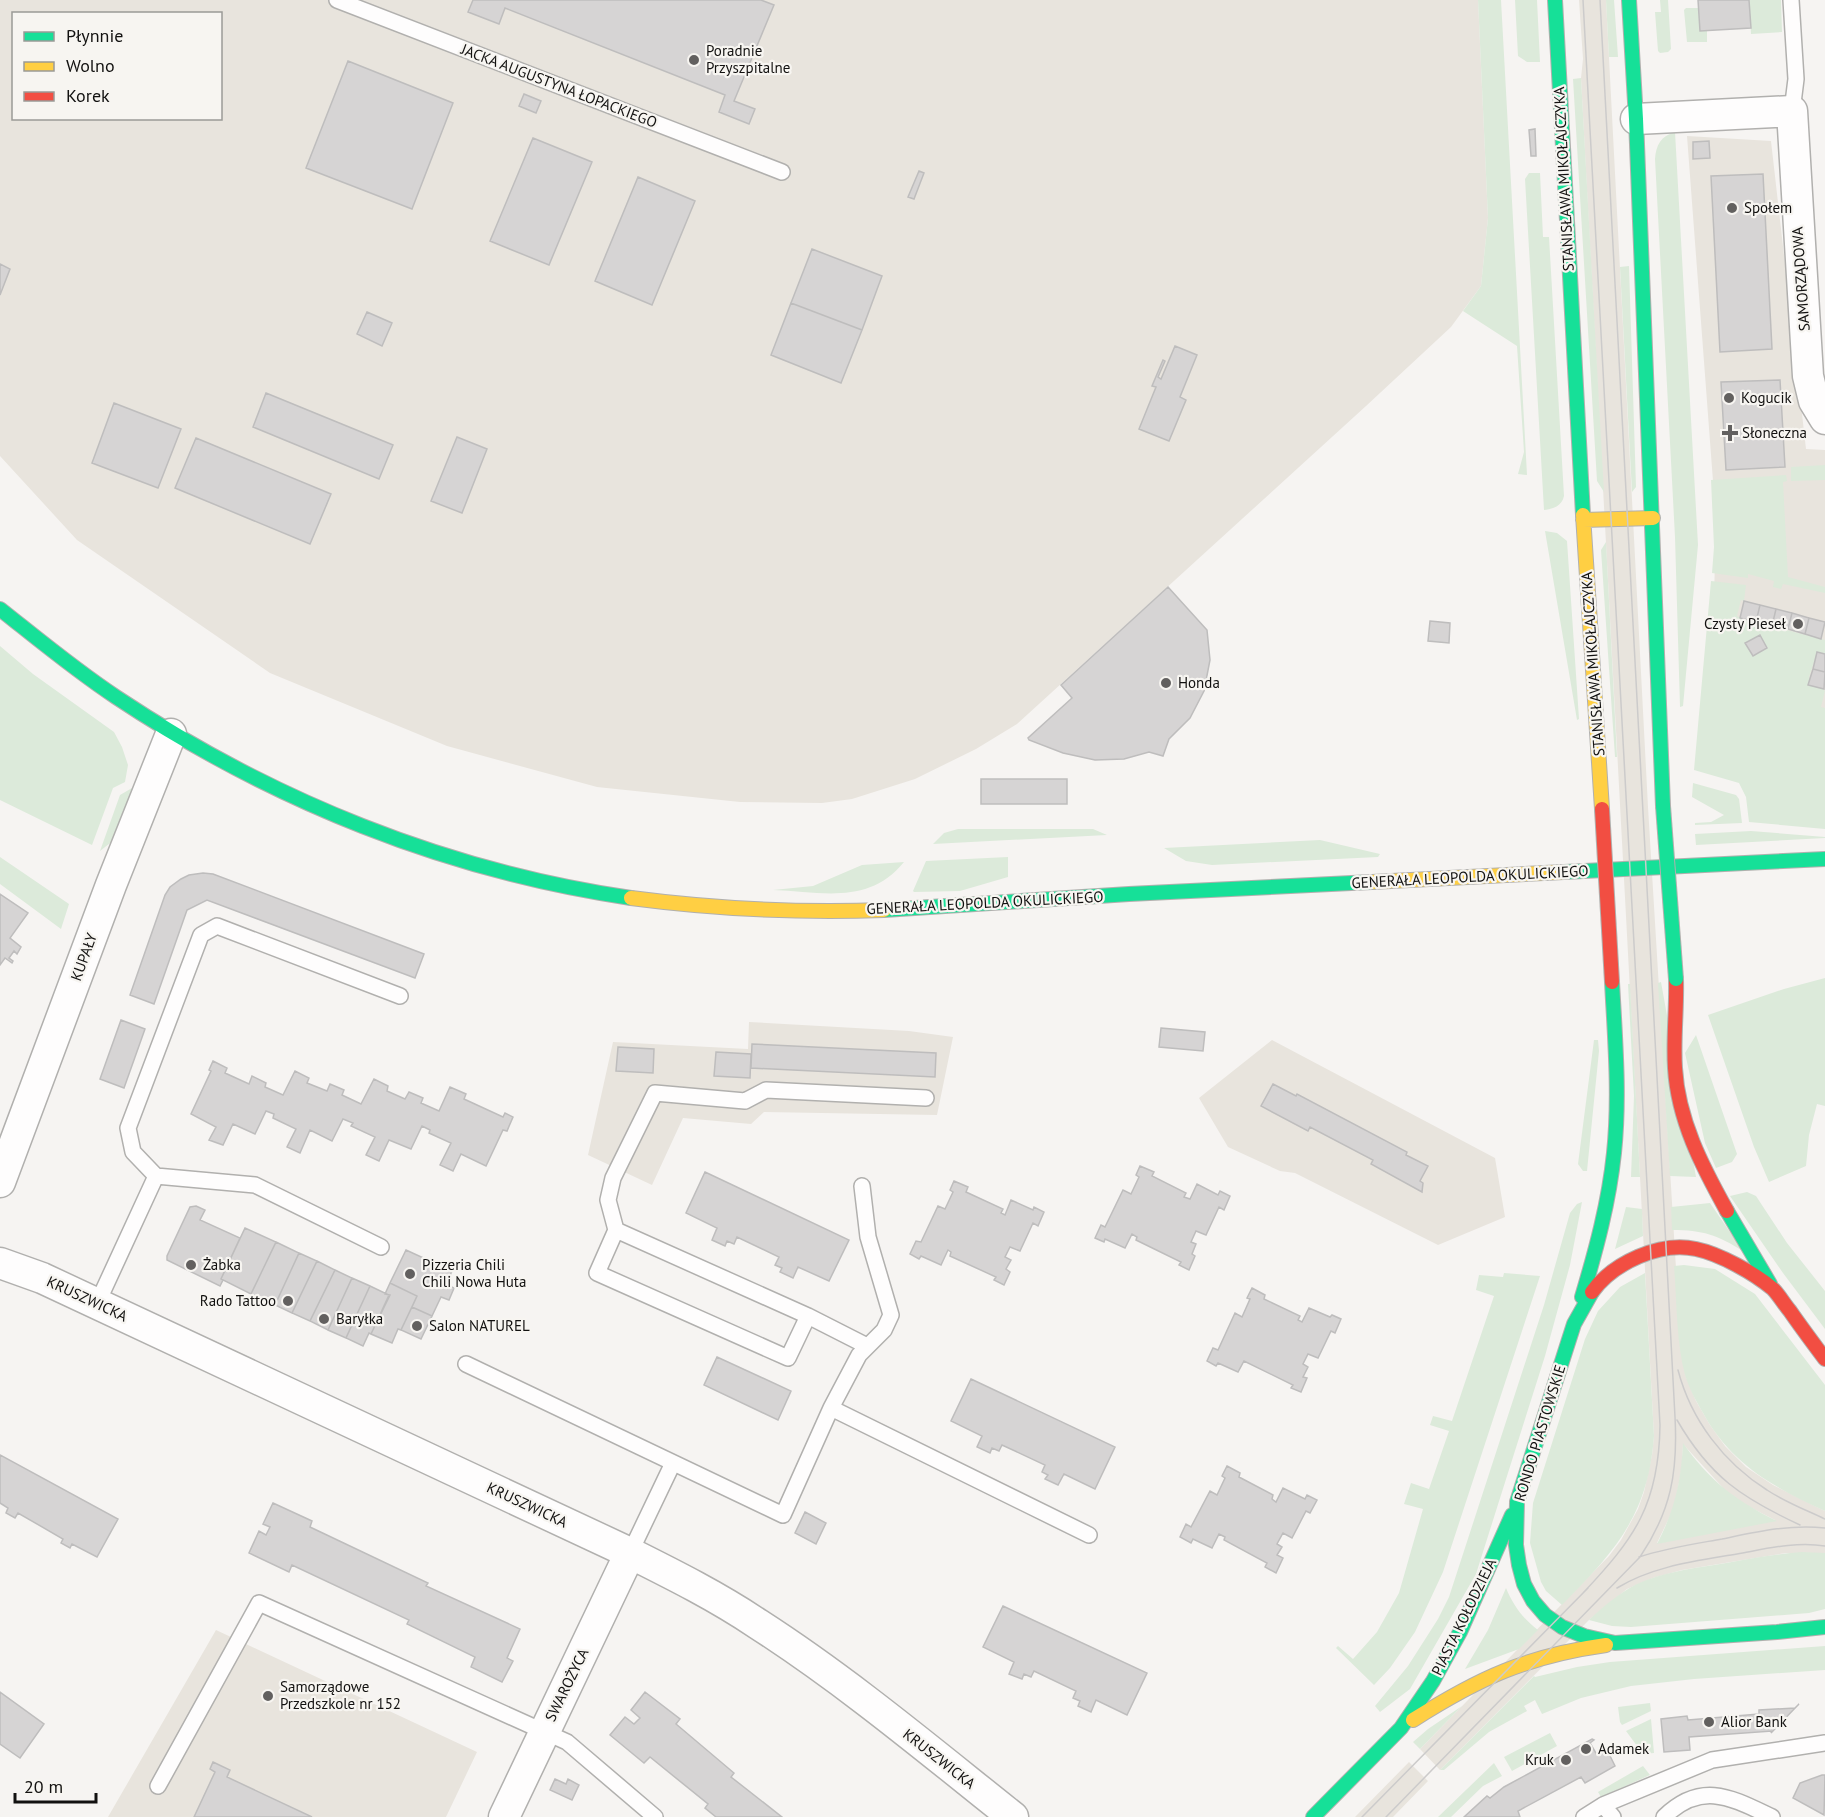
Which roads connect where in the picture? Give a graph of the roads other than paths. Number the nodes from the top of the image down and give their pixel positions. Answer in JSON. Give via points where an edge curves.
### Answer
{"nodes":[{"id":1,"x":337,"y":0,"type":"edge"},
{"id":2,"x":1555,"y":0,"type":"edge"},
{"id":3,"x":1629,"y":0,"type":"edge"},
{"id":4,"x":1791,"y":0,"type":"edge"},
{"id":5,"x":1792,"y":111,"type":"junction"},
{"id":6,"x":1636,"y":119,"type":"junction"},
{"id":7,"x":782,"y":172,"type":"dead end"},
{"id":8,"x":1825,"y":419,"type":"edge"},
{"id":9,"x":1653,"y":518,"type":"junction"},
{"id":10,"x":1583,"y":520,"type":"junction"},
{"id":11,"x":0,"y":609,"type":"edge"},
{"id":12,"x":171,"y":734,"type":"junction"},
{"id":13,"x":1825,"y":859,"type":"edge"},
{"id":14,"x":400,"y":996,"type":"dead end"},
{"id":15,"x":926,"y":1098,"type":"dead end"},
{"id":16,"x":156,"y":1176,"type":"junction"},
{"id":17,"x":0,"y":1182,"type":"edge"},
{"id":18,"x":862,"y":1186,"type":"dead end"},
{"id":19,"x":616,"y":1230,"type":"junction"},
{"id":20,"x":381,"y":1247,"type":"dead end"},
{"id":21,"x":0,"y":1263,"type":"edge"},
{"id":22,"x":1774,"y":1290,"type":"junction"},
{"id":23,"x":97,"y":1304,"type":"junction"},
{"id":24,"x":808,"y":1316,"type":"junction"},
{"id":25,"x":1574,"y":1324,"type":"junction"},
{"id":26,"x":867,"y":1346,"type":"junction"},
{"id":27,"x":1825,"y":1359,"type":"edge"},
{"id":28,"x":466,"y":1364,"type":"dead end"},
{"id":29,"x":831,"y":1408,"type":"junction"},
{"id":30,"x":673,"y":1463,"type":"junction"},
{"id":31,"x":1517,"y":1502,"type":"junction"},
{"id":32,"x":1089,"y":1535,"type":"dead end"},
{"id":33,"x":630,"y":1553,"type":"junction"},
{"id":34,"x":1825,"y":1628,"type":"edge"},
{"id":35,"x":1618,"y":1643,"type":"junction"},
{"id":36,"x":1401,"y":1728,"type":"junction"},
{"id":37,"x":544,"y":1731,"type":"junction"},
{"id":38,"x":1825,"y":1743,"type":"edge"},
{"id":39,"x":158,"y":1786,"type":"dead end"},
{"id":40,"x":1608,"y":1811,"type":"edge"},
{"id":41,"x":504,"y":1817,"type":"edge"},
{"id":42,"x":655,"y":1817,"type":"edge"},
{"id":43,"x":1013,"y":1817,"type":"edge"},
{"id":44,"x":1313,"y":1817,"type":"edge"},
{"id":45,"x":1584,"y":1817,"type":"edge"},
{"id":46,"x":1664,"y":1817,"type":"edge"},
{"id":47,"x":1772,"y":1817,"type":"edge"}],
"edges":[{"from":1,"to":7,"type":"lane","name":"JACKA AUGUSTYNA ŁOPACKIEGO"},
{"from":2,"to":10,"type":"street","name":"STANISŁAWA MIKOŁAJCZYKA"},
{"from":3,"to":6,"type":"street"},
{"from":4,"to":5,"type":"lane","via":[[1796,79]]},
{"from":5,"to":6,"type":"street"},
{"from":5,"to":8,"type":"street","name":"SAMORZĄDOWA","via":[[1808,376],[1814,401]]},
{"from":6,"to":9,"type":"street"},
{"from":9,"to":10,"type":"street"},
{"from":9,"to":22,"type":"street","bridge":true,"via":[[1663,806],[1676,979],[1676,1079],[1684,1122],[1700,1163]]},
{"from":10,"to":25,"type":"street","name":"STANISŁAWA MIKOŁAJCZYKA","bridge":true,"via":[[1616,1078],[1614,1154],[1605,1212]]},
{"from":11,"to":12,"type":"street","name":"GENERAŁA LEOPOLDA OKULICKIEGO","via":[[56,654]]},
{"from":12,"to":13,"type":"street","name":"GENERAŁA LEOPOLDA OKULICKIEGO","via":[[288,796],[422,850],[563,888],[651,901],[831,911],[964,907],[1069,897]]},
{"from":12,"to":17,"type":"street","name":"KUPAŁY"},
{"from":14,"to":16,"type":"lane","via":[[217,926],[201,934],[128,1128],[133,1152]]},
{"from":15,"to":19,"type":"lane","via":[[766,1089],[745,1101],[655,1093],[613,1178],[608,1200]]},
{"from":16,"to":20,"type":"lane","via":[[255,1185]]},
{"from":16,"to":23,"type":"lane"},
{"from":18,"to":26,"type":"lane","via":[[868,1237],[891,1315],[884,1330]]},
{"from":19,"to":24,"type":"lane"},
{"from":19,"to":24,"type":"lane","via":[[597,1273],[788,1358]]},
{"from":21,"to":23,"type":"street","name":"KRUSZWICKA"},
{"from":22,"to":25,"type":"street","name":"RONDO PIASTOWSKIE","via":[[1708,1251],[1666,1249],[1633,1258],[1611,1271],[1592,1291]]},
{"from":22,"to":27,"type":"street","name":"RONDO PIASTOWSKIE"},
{"from":23,"to":33,"type":"street","name":"KRUSZWICKA"},
{"from":24,"to":26,"type":"lane"},
{"from":25,"to":31,"type":"street","name":"RONDO PIASTOWSKIE"},
{"from":26,"to":29,"type":"lane","via":[[858,1355]]},
{"from":28,"to":30,"type":"lane"},
{"from":29,"to":30,"type":"lane","via":[[783,1515]]},
{"from":29,"to":32,"type":"lane"},
{"from":30,"to":33,"type":"lane"},
{"from":31,"to":35,"type":"street","name":"RONDO PIASTOWSKIE","via":[[1518,1563],[1535,1604],[1569,1630]]},
{"from":31,"to":36,"type":"street","name":"PIASTA KOŁODZIEJA","via":[[1460,1632]]},
{"from":33,"to":37,"type":"street","name":"SWAROŻYCA"},
{"from":33,"to":43,"type":"street","name":"KRUSZWICKA","via":[[758,1623],[813,1661]]},
{"from":34,"to":35,"type":"street","name":"RONDO PIASTOWSKIE"},
{"from":35,"to":36,"type":"street","name":"PIASTA KOŁODZIEJA","via":[[1542,1657],[1509,1668],[1441,1702]]},
{"from":36,"to":44,"type":"street","name":"PIASTA KOŁODZIEJA"},
{"from":37,"to":39,"type":"lane","via":[[259,1603]]},
{"from":37,"to":41,"type":"street","name":"SWAROŻYCA"},
{"from":37,"to":42,"type":"lane","via":[[567,1742]]},
{"from":38,"to":40,"type":"lane","via":[[1712,1760]]},
{"from":40,"to":45,"type":"lane"},
{"from":46,"to":47,"type":"lane","via":[[1683,1801],[1711,1794],[1736,1800]]}]}
